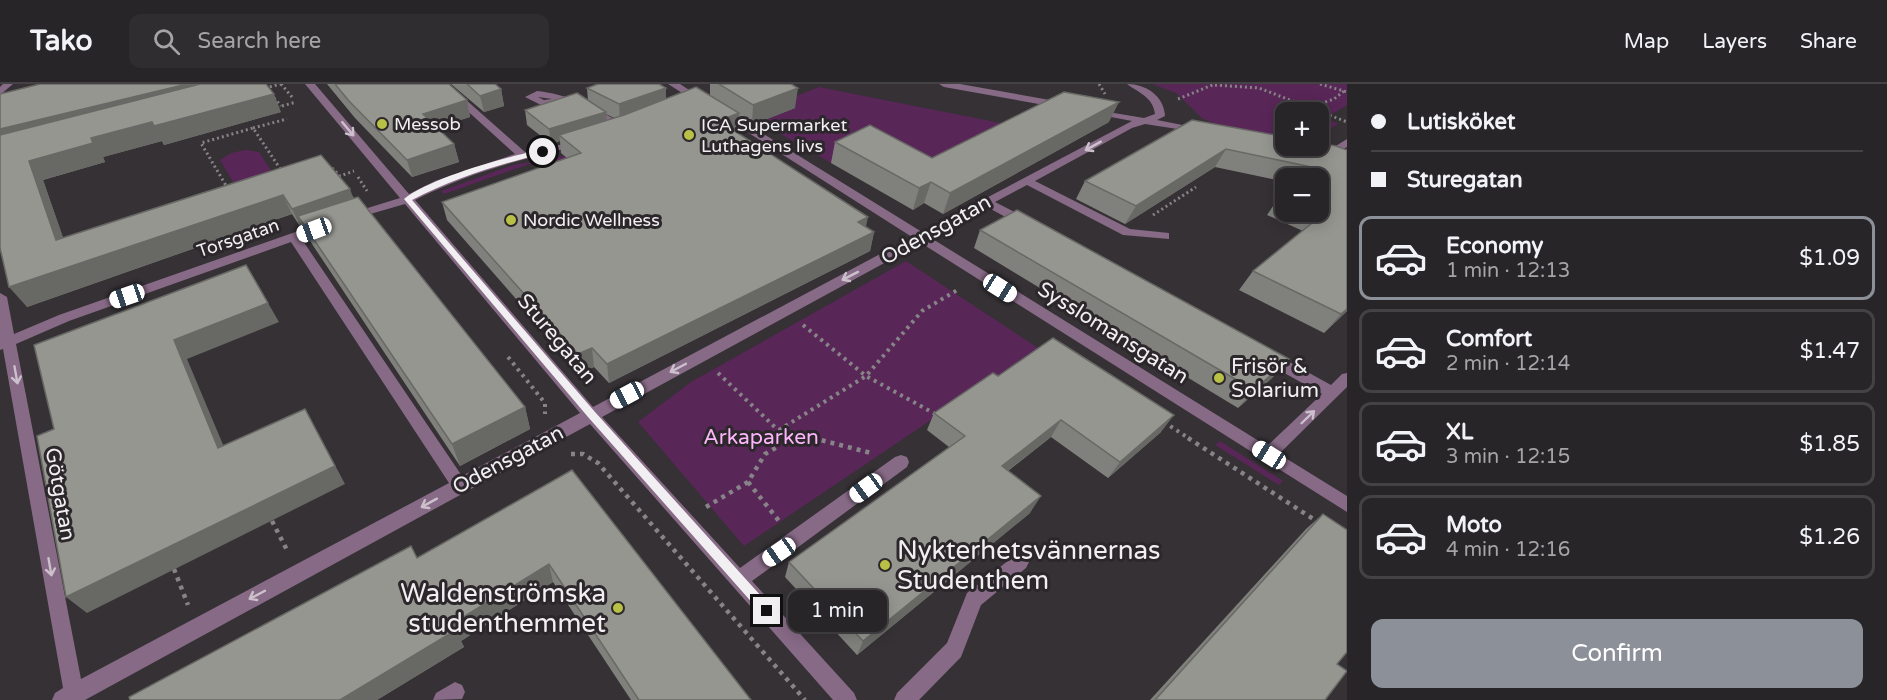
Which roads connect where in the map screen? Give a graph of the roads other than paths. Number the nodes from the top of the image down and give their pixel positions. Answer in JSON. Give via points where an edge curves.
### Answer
{"nodes":[{"id":1,"x":8,"y":84,"type":"edge"},
{"id":2,"x":310,"y":84,"type":"edge"},
{"id":3,"x":673,"y":84,"type":"edge"},
{"id":4,"x":944,"y":84,"type":"edge"},
{"id":5,"x":1132,"y":84,"type":"edge"},
{"id":6,"x":447,"y":88,"type":"edge"},
{"id":7,"x":711,"y":90,"type":"dead end"},
{"id":8,"x":0,"y":92,"type":"edge"},
{"id":9,"x":689,"y":99,"type":"junction"},
{"id":10,"x":577,"y":100,"type":"edge"},
{"id":11,"x":1145,"y":121,"type":"junction"},
{"id":12,"x":1214,"y":133,"type":"edge"},
{"id":13,"x":1347,"y":142,"type":"edge"},
{"id":14,"x":524,"y":156,"type":"junction"},
{"id":15,"x":1347,"y":158,"type":"edge"},
{"id":16,"x":1027,"y":182,"type":"junction"},
{"id":17,"x":408,"y":199,"type":"junction"},
{"id":18,"x":986,"y":202,"type":"junction"},
{"id":19,"x":1041,"y":232,"type":"edge"},
{"id":20,"x":1165,"y":236,"type":"dead end"},
{"id":21,"x":294,"y":237,"type":"junction"},
{"id":22,"x":920,"y":238,"type":"junction"},
{"id":23,"x":0,"y":297,"type":"edge"},
{"id":24,"x":5,"y":343,"type":"edge"},
{"id":25,"x":1256,"y":350,"type":"edge"},
{"id":26,"x":1347,"y":378,"type":"edge"},
{"id":27,"x":1333,"y":393,"type":"junction"},
{"id":28,"x":591,"y":415,"type":"junction"},
{"id":29,"x":1269,"y":455,"type":"junction"},
{"id":30,"x":901,"y":462,"type":"road end"},
{"id":31,"x":460,"y":486,"type":"junction"},
{"id":32,"x":1347,"y":505,"type":"edge"},
{"id":33,"x":1020,"y":562,"type":"dead end"},
{"id":34,"x":739,"y":580,"type":"junction"},
{"id":35,"x":71,"y":698,"type":"edge"},
{"id":36,"x":847,"y":700,"type":"edge"},
{"id":37,"x":904,"y":700,"type":"edge"}],
"edges":[{"from":1,"to":8,"type":"street"},
{"from":2,"to":17,"type":"street","name":"Sturegatan","one_way":true},
{"from":3,"to":9,"type":"street","name":"Sysslomansgatan"},
{"from":4,"to":11,"type":"street"},
{"from":5,"to":11,"type":"street","via":[[1158,104],[1160,116]]},
{"from":6,"to":14,"type":"street"},
{"from":7,"to":9,"type":"street"},
{"from":9,"to":22,"type":"street","name":"Sysslomansgatan","via":[[728,116]]},
{"from":10,"to":14,"type":"street","name":"Torsgatan","via":[[625,126]]},
{"from":11,"to":12,"type":"street"},
{"from":11,"to":16,"type":"street","name":"Odensgatan","one_way":true,"via":[[1128,126]]},
{"from":13,"to":15,"type":"street","via":[[1322,153]]},
{"from":14,"to":17,"type":"street","name":"Torsgatan","via":[[439,183]]},
{"from":16,"to":18,"type":"street","name":"Odensgatan"},
{"from":16,"to":20,"type":"street","via":[[1127,232]]},
{"from":17,"to":21,"type":"street","name":"Torsgatan"},
{"from":17,"to":28,"type":"street","name":"Sturegatan"},
{"from":18,"to":19,"type":"street"},
{"from":18,"to":22,"type":"street","name":"Odensgatan"},
{"from":21,"to":24,"type":"street","name":"Torsgatan","via":[[64,318]]},
{"from":21,"to":31,"type":"street"},
{"from":22,"to":28,"type":"street","name":"Odensgatan","one_way":true},
{"from":22,"to":29,"type":"street","name":"Sysslomansgatan"},
{"from":23,"to":24,"type":"street","name":"Götgatan"},
{"from":24,"to":35,"type":"street","name":"Götgatan","one_way":true},
{"from":25,"to":27,"type":"street"},
{"from":26,"to":27,"type":"street"},
{"from":29,"to":27,"type":"street","one_way":true},
{"from":28,"to":31,"type":"street","name":"Odensgatan"},
{"from":28,"to":34,"type":"street","name":"Sturegatan"},
{"from":29,"to":32,"type":"street","name":"Sysslomansgatan"},
{"from":30,"to":34,"type":"street"},
{"from":31,"to":35,"type":"street","name":"Odensgatan","one_way":true},
{"from":33,"to":37,"type":"street","via":[[974,599],[954,650]]},
{"from":34,"to":36,"type":"street","name":"Sturegatan"}]}
